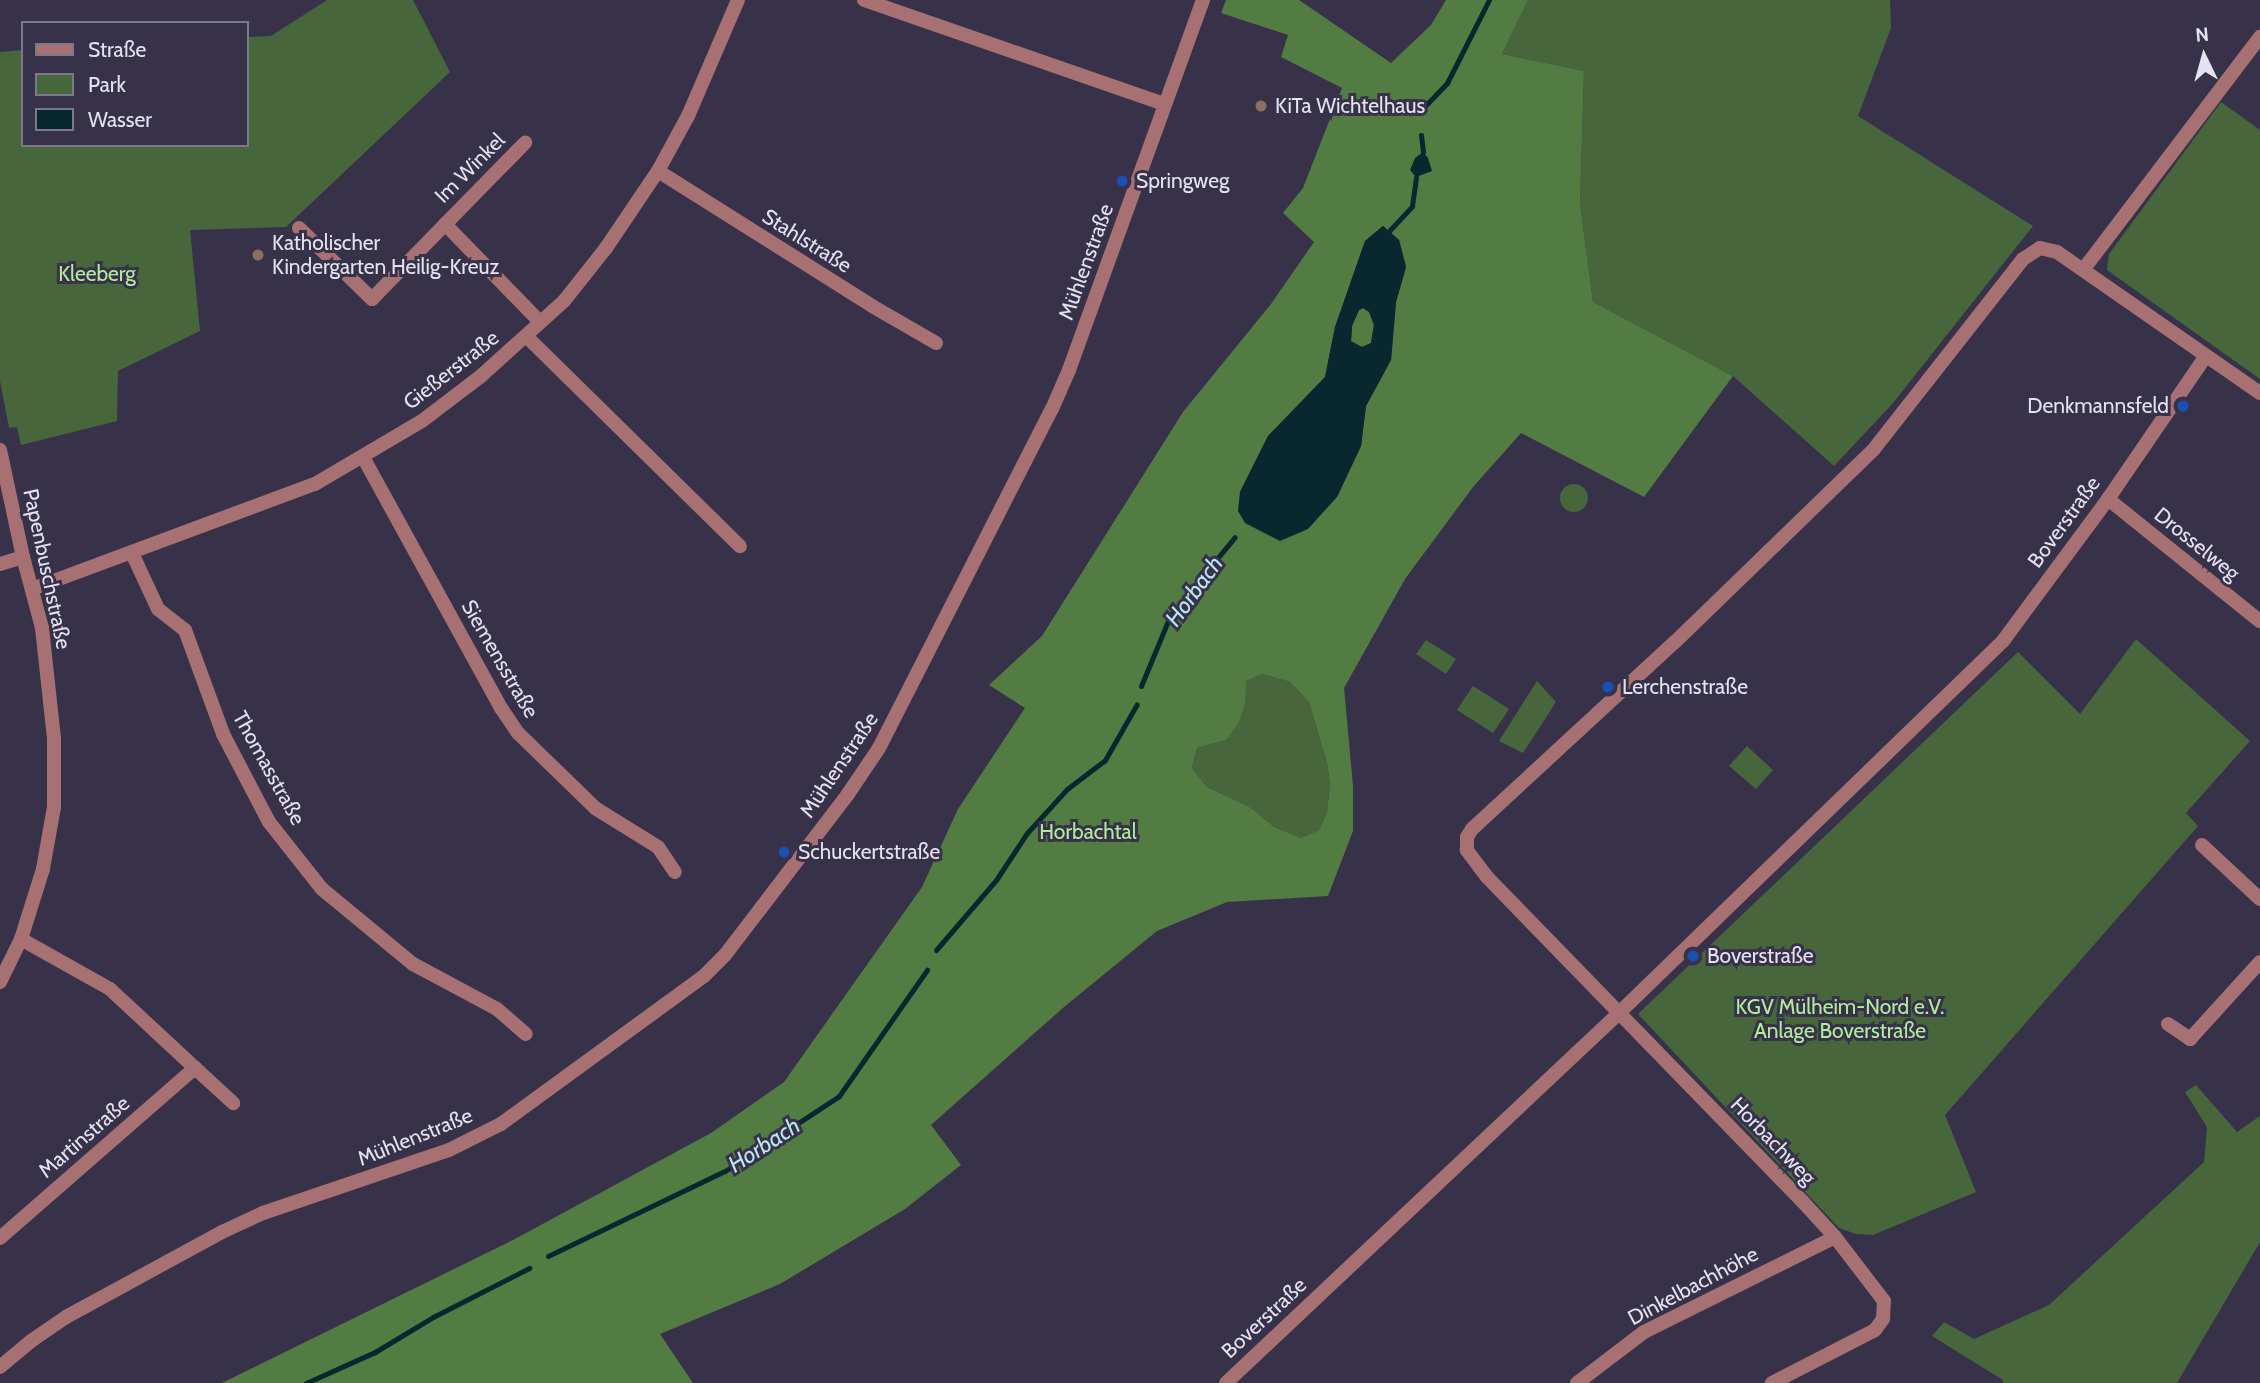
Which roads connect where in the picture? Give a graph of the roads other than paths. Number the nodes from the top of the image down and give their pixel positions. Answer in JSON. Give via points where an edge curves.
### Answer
{"nodes":[{"id":1,"x":738,"y":0,"type":"edge"},
{"id":2,"x":864,"y":0,"type":"edge"},
{"id":3,"x":1203,"y":0,"type":"edge"},
{"id":4,"x":2260,"y":37,"type":"edge"},
{"id":5,"x":1165,"y":104,"type":"junction"},
{"id":6,"x":525,"y":143,"type":"dead end"},
{"id":7,"x":658,"y":171,"type":"junction"},
{"id":8,"x":445,"y":223,"type":"junction"},
{"id":9,"x":299,"y":228,"type":"dead end"},
{"id":10,"x":2083,"y":270,"type":"junction"},
{"id":11,"x":540,"y":322,"type":"junction"},
{"id":12,"x":526,"y":336,"type":"junction"},
{"id":13,"x":936,"y":343,"type":"dead end"},
{"id":14,"x":2206,"y":356,"type":"junction"},
{"id":15,"x":2260,"y":393,"type":"edge"},
{"id":16,"x":0,"y":450,"type":"edge"},
{"id":17,"x":363,"y":457,"type":"junction"},
{"id":18,"x":2108,"y":499,"type":"junction"},
{"id":19,"x":740,"y":546,"type":"dead end"},
{"id":20,"x":132,"y":553,"type":"junction"},
{"id":21,"x":23,"y":557,"type":"junction"},
{"id":22,"x":0,"y":564,"type":"edge"},
{"id":23,"x":32,"y":589,"type":"junction"},
{"id":24,"x":2260,"y":621,"type":"edge"},
{"id":25,"x":2202,"y":845,"type":"dead end"},
{"id":26,"x":675,"y":872,"type":"dead end"},
{"id":27,"x":2260,"y":899,"type":"edge"},
{"id":28,"x":21,"y":939,"type":"junction"},
{"id":29,"x":2260,"y":962,"type":"edge"},
{"id":30,"x":0,"y":982,"type":"edge"},
{"id":31,"x":1619,"y":1013,"type":"junction"},
{"id":32,"x":2168,"y":1024,"type":"dead end"},
{"id":33,"x":526,"y":1034,"type":"dead end"},
{"id":34,"x":195,"y":1068,"type":"junction"},
{"id":35,"x":233,"y":1103,"type":"dead end"},
{"id":36,"x":1835,"y":1237,"type":"junction"},
{"id":37,"x":0,"y":1238,"type":"edge"},
{"id":38,"x":0,"y":1367,"type":"edge"},
{"id":39,"x":1226,"y":1383,"type":"edge"},
{"id":40,"x":1577,"y":1383,"type":"edge"},
{"id":41,"x":1772,"y":1383,"type":"edge"}],
"edges":[{"from":1,"to":7,"type":"street","name":"Gießerstraße","via":[[688,116]]},
{"from":2,"to":5,"type":"street"},
{"from":3,"to":5,"type":"street","name":"Mühlenstraße"},
{"from":4,"to":10,"type":"street"},
{"from":5,"to":38,"type":"street","name":"Mühlenstraße","via":[[1069,370],[897,717],[848,794],[725,955],[693,984],[501,1124],[449,1150],[264,1213],[222,1232],[66,1317]]},
{"from":6,"to":8,"type":"street","name":"Im Winkel"},
{"from":7,"to":11,"type":"street","name":"Gießerstraße","via":[[606,248],[564,301]]},
{"from":7,"to":13,"type":"street","name":"Stahlstraße"},
{"from":8,"to":9,"type":"street","name":"Im Winkel","via":[[372,299]]},
{"from":8,"to":11,"type":"street","name":"Im Winkel"},
{"from":10,"to":14,"type":"street"},
{"from":10,"to":31,"type":"street","via":[[2057,252],[2040,248],[2022,258],[1874,449],[1467,837],[1472,857]]},
{"from":11,"to":12,"type":"street","name":"Gießerstraße"},
{"from":12,"to":17,"type":"street","name":"Gießerstraße","via":[[422,422]]},
{"from":12,"to":19,"type":"street"},
{"from":14,"to":15,"type":"street"},
{"from":14,"to":18,"type":"street","name":"Boverstraße"},
{"from":16,"to":21,"type":"street","name":"Papenbuschstraße"},
{"from":17,"to":20,"type":"street","name":"Gießerstraße","via":[[314,484]]},
{"from":17,"to":26,"type":"street","name":"Siemensstraße","via":[[519,733],[595,808],[658,847]]},
{"from":18,"to":24,"type":"street","name":"Drosselweg"},
{"from":18,"to":31,"type":"street","name":"Boverstraße","via":[[2003,641]]},
{"from":20,"to":23,"type":"street","name":"Gießerstraße"},
{"from":20,"to":33,"type":"street","name":"Thomasstraße","via":[[158,610],[185,630],[222,734],[269,822],[322,889],[413,964],[497,1009]]},
{"from":21,"to":22,"type":"street"},
{"from":21,"to":23,"type":"street","name":"Papenbuschstraße"},
{"from":23,"to":28,"type":"street","name":"Papenbuschstraße","via":[[51,699],[54,807],[43,869]]},
{"from":25,"to":27,"type":"street"},
{"from":28,"to":30,"type":"street","name":"Papenbuschstraße"},
{"from":28,"to":34,"type":"street","via":[[110,989]]},
{"from":29,"to":32,"type":"street","via":[[2190,1039]]},
{"from":31,"to":36,"type":"street","name":"Horbachweg"},
{"from":31,"to":39,"type":"street","name":"Boverstraße"},
{"from":34,"to":35,"type":"street"},
{"from":34,"to":37,"type":"street","name":"Martinstraße"},
{"from":36,"to":40,"type":"street","name":"Dinkelbachhöhe","via":[[1644,1332]]},
{"from":36,"to":41,"type":"street","name":"Horbachweg","via":[[1880,1295],[1883,1319],[1875,1330]]}]}
